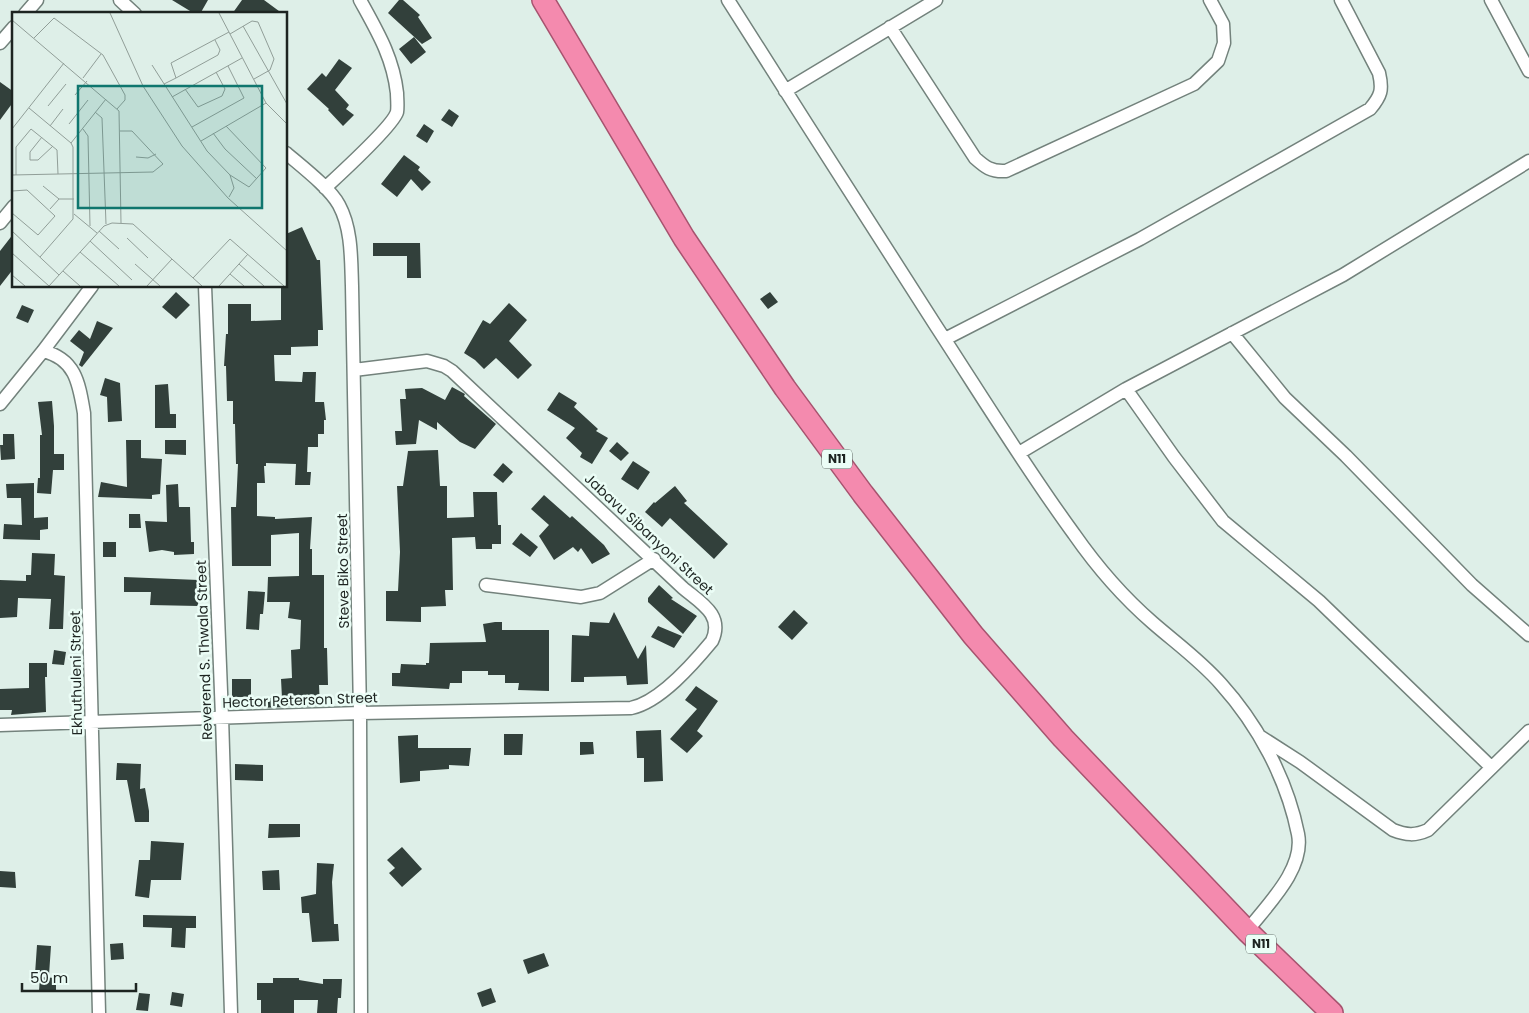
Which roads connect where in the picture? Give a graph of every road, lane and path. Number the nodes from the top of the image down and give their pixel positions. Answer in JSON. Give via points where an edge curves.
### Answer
{"nodes":[{"id":1,"x":37,"y":0,"type":"edge"},
{"id":2,"x":120,"y":0,"type":"edge"},
{"id":3,"x":360,"y":0,"type":"edge"},
{"id":4,"x":543,"y":0,"type":"edge"},
{"id":5,"x":728,"y":0,"type":"edge"},
{"id":6,"x":936,"y":0,"type":"edge"},
{"id":7,"x":1210,"y":0,"type":"edge"},
{"id":8,"x":1340,"y":0,"type":"edge"},
{"id":9,"x":1491,"y":0,"type":"edge"},
{"id":10,"x":27,"y":12,"type":"edge"},
{"id":11,"x":133,"y":12,"type":"edge"},
{"id":12,"x":890,"y":27,"type":"junction"},
{"id":13,"x":12,"y":29,"type":"edge"},
{"id":14,"x":0,"y":43,"type":"edge"},
{"id":15,"x":1529,"y":71,"type":"edge"},
{"id":16,"x":786,"y":91,"type":"junction"},
{"id":17,"x":288,"y":154,"type":"edge"},
{"id":18,"x":1529,"y":161,"type":"edge"},
{"id":19,"x":325,"y":188,"type":"junction"},
{"id":20,"x":12,"y":210,"type":"edge"},
{"id":21,"x":0,"y":223,"type":"edge"},
{"id":22,"x":90,"y":288,"type":"edge"},
{"id":23,"x":205,"y":288,"type":"edge"},
{"id":24,"x":1232,"y":333,"type":"junction"},
{"id":25,"x":945,"y":339,"type":"junction"},
{"id":26,"x":43,"y":351,"type":"junction"},
{"id":27,"x":354,"y":370,"type":"junction"},
{"id":28,"x":1126,"y":389,"type":"junction"},
{"id":29,"x":0,"y":404,"type":"edge"},
{"id":30,"x":1019,"y":453,"type":"junction"},
{"id":31,"x":654,"y":559,"type":"junction"},
{"id":32,"x":486,"y":585,"type":"dead end"},
{"id":33,"x":1529,"y":635,"type":"edge"},
{"id":34,"x":450,"y":711,"type":"joint"},
{"id":35,"x":360,"y":713,"type":"junction"},
{"id":36,"x":222,"y":717,"type":"junction"},
{"id":37,"x":92,"y":722,"type":"junction"},
{"id":38,"x":0,"y":725,"type":"edge"},
{"id":39,"x":1529,"y":731,"type":"edge"},
{"id":40,"x":1259,"y":736,"type":"junction"},
{"id":41,"x":1491,"y":767,"type":"junction"},
{"id":42,"x":1247,"y":931,"type":"junction"},
{"id":43,"x":99,"y":1013,"type":"edge"},
{"id":44,"x":231,"y":1013,"type":"edge"},
{"id":45,"x":361,"y":1013,"type":"edge"},
{"id":46,"x":1332,"y":1013,"type":"edge"}],
"edges":[{"from":1,"to":10,"type":"street"},
{"from":2,"to":11,"type":"street"},
{"from":3,"to":19,"type":"street","via":[[386,47],[395,75],[396,113],[386,128]]},
{"from":4,"to":42,"type":"highway","number":"N11","via":[[684,238],[780,380],[863,494],[973,635],[1062,738]]},
{"from":5,"to":16,"type":"street"},
{"from":6,"to":12,"type":"street"},
{"from":7,"to":12,"type":"street","via":[[1222,24],[1224,43],[1218,61],[1194,84],[1006,171],[996,172],[975,158]]},
{"from":8,"to":25,"type":"street","via":[[1382,83],[1378,100],[1370,109],[1140,239]]},
{"from":9,"to":15,"type":"street"},
{"from":12,"to":16,"type":"street"},
{"from":13,"to":14,"type":"street"},
{"from":16,"to":25,"type":"street"},
{"from":17,"to":19,"type":"street","name":"Steve Biko Street"},
{"from":18,"to":24,"type":"street","via":[[1343,274]]},
{"from":19,"to":27,"type":"street","name":"Steve Biko Street","via":[[339,204],[347,226]]},
{"from":20,"to":21,"type":"street"},
{"from":22,"to":26,"type":"street"},
{"from":23,"to":36,"type":"street","name":"Reverend S. Thwala Street"},
{"from":24,"to":28,"type":"street"},
{"from":24,"to":33,"type":"street","via":[[1285,398],[1472,585]]},
{"from":25,"to":30,"type":"street"},
{"from":26,"to":29,"type":"street"},
{"from":26,"to":37,"type":"street","name":"Ekhuthuleni Street","via":[[65,361],[74,373],[84,413]]},
{"from":27,"to":31,"type":"street","name":"Jabavu Sibanyoni Street","via":[[427,361],[452,371]]},
{"from":27,"to":35,"type":"street","name":"Steve Biko Street"},
{"from":28,"to":30,"type":"street"},
{"from":28,"to":41,"type":"street","via":[[1224,521],[1319,601]]},
{"from":30,"to":40,"type":"street","via":[[1073,534],[1106,576],[1219,682]]},
{"from":31,"to":32,"type":"street","via":[[600,593],[581,597]]},
{"from":31,"to":34,"type":"street","name":"Jabavu Sibanyoni Street","via":[[706,606],[713,614],[715,625],[712,641],[663,693],[648,703],[631,708]]},
{"from":34,"to":35,"type":"street","name":"Hector Peterson Street"},
{"from":35,"to":36,"type":"street","name":"Hector Peterson Street"},
{"from":35,"to":45,"type":"street","name":"Steve Biko Street"},
{"from":36,"to":37,"type":"street","name":"Hector Peterson Street"},
{"from":36,"to":44,"type":"street","name":"Reverend S. Thwala Street"},
{"from":37,"to":38,"type":"street","name":"Hector Peterson Street"},
{"from":37,"to":43,"type":"street","name":"Ekhuthuleni Street"},
{"from":39,"to":41,"type":"street"},
{"from":40,"to":41,"type":"street","via":[[1402,834],[1419,834],[1428,830]]},
{"from":40,"to":42,"type":"street","via":[[1278,771],[1299,843],[1290,875]]},
{"from":42,"to":46,"type":"highway","number":"N11"}]}
